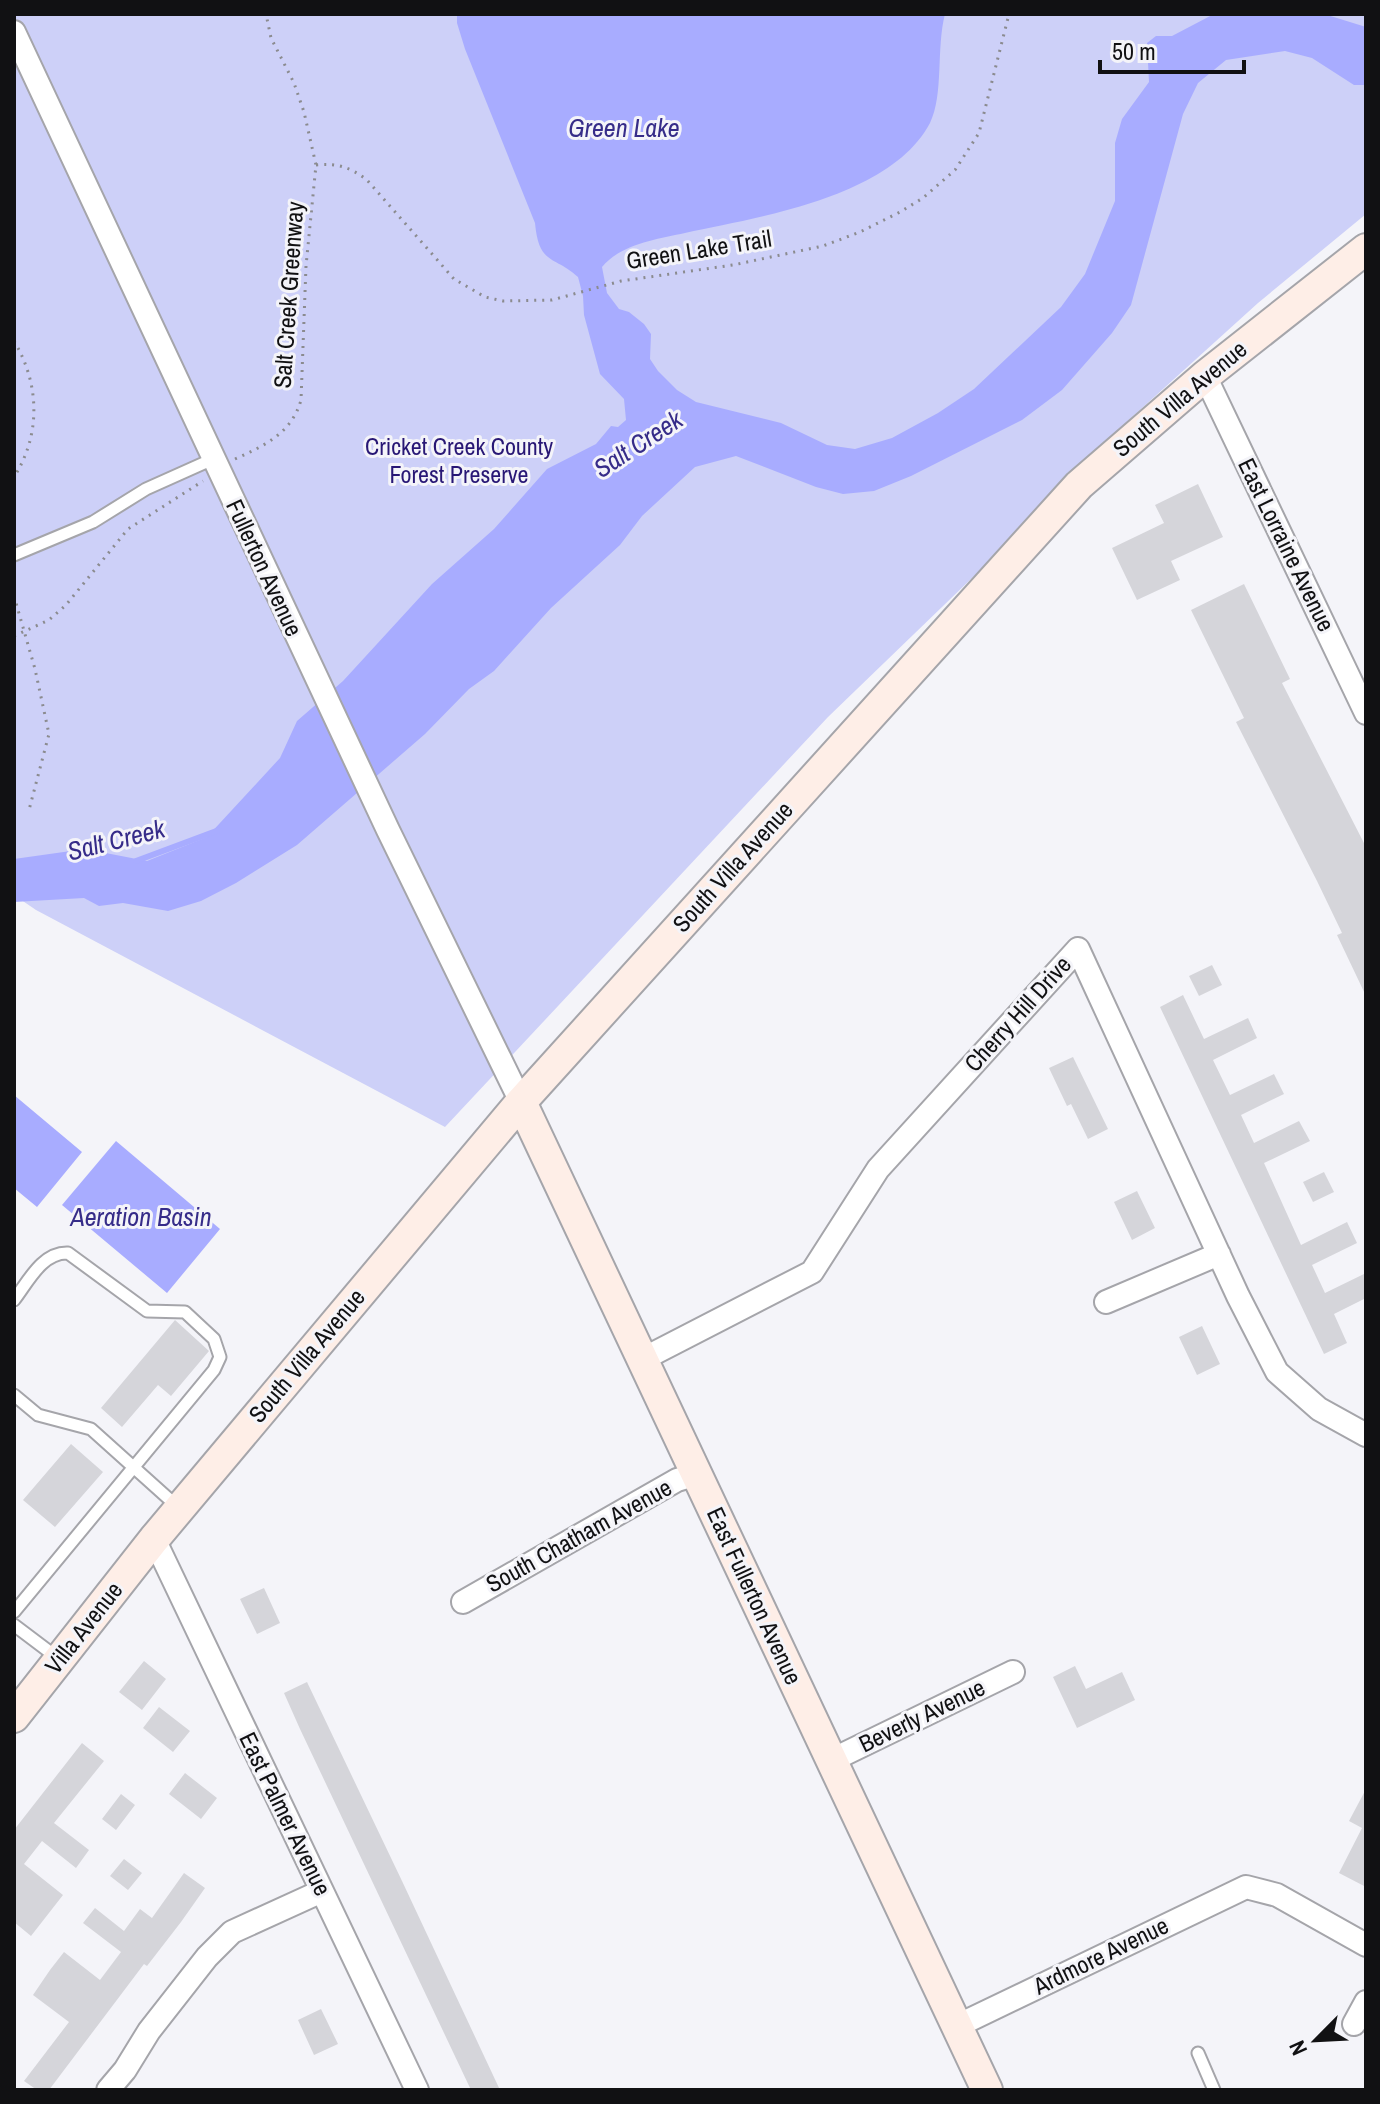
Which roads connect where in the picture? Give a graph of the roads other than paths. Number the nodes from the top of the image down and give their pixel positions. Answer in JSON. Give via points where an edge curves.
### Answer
{"nodes":[{"id":1,"x":14,"y":32,"type":"edge"},
{"id":2,"x":1366,"y":249,"type":"edge"},
{"id":3,"x":1205,"y":376,"type":"junction"},
{"id":4,"x":216,"y":465,"type":"junction"},
{"id":5,"x":14,"y":555,"type":"edge"},
{"id":6,"x":1366,"y":713,"type":"edge"},
{"id":7,"x":521,"y":1102,"type":"junction"},
{"id":8,"x":1219,"y":1254,"type":"junction"},
{"id":9,"x":14,"y":1300,"type":"edge"},
{"id":10,"x":1106,"y":1302,"type":"dead end"},
{"id":11,"x":643,"y":1359,"type":"junction"},
{"id":12,"x":14,"y":1395,"type":"edge"},
{"id":13,"x":1366,"y":1435,"type":"edge"},
{"id":14,"x":133,"y":1467,"type":"junction"},
{"id":15,"x":697,"y":1474,"type":"junction"},
{"id":16,"x":179,"y":1508,"type":"junction"},
{"id":17,"x":154,"y":1539,"type":"junction"},
{"id":18,"x":463,"y":1602,"type":"dead end"},
{"id":19,"x":14,"y":1612,"type":"edge"},
{"id":20,"x":14,"y":1625,"type":"edge"},
{"id":21,"x":59,"y":1660,"type":"junction"},
{"id":22,"x":1013,"y":1672,"type":"dead end"},
{"id":23,"x":14,"y":1717,"type":"edge"},
{"id":24,"x":832,"y":1760,"type":"junction"},
{"id":25,"x":322,"y":1891,"type":"junction"},
{"id":26,"x":1366,"y":1945,"type":"edge"},
{"id":27,"x":1366,"y":2002,"type":"edge"},
{"id":28,"x":1354,"y":2024,"type":"dead end"},
{"id":29,"x":957,"y":2026,"type":"junction"},
{"id":30,"x":1198,"y":2053,"type":"dead end"},
{"id":31,"x":129,"y":2080,"type":"edge"},
{"id":32,"x":108,"y":2090,"type":"edge"},
{"id":33,"x":417,"y":2090,"type":"edge"},
{"id":34,"x":987,"y":2090,"type":"edge"},
{"id":35,"x":1214,"y":2090,"type":"edge"}],
"edges":[{"from":1,"to":4,"type":"street","name":"Fullerton Avenue"},
{"from":2,"to":3,"type":"main road","name":"South Villa Avenue"},
{"from":3,"to":6,"type":"street","name":"East Lorraine Avenue"},
{"from":3,"to":7,"type":"main road","name":"South Villa Avenue","via":[[1079,485]]},
{"from":4,"to":5,"type":"lane","via":[[146,489],[93,522]]},
{"from":4,"to":7,"type":"street","name":"Fullerton Avenue"},
{"from":7,"to":11,"type":"main road","name":"East Fullerton Avenue"},
{"from":7,"to":16,"type":"main road","name":"South Villa Avenue"},
{"from":8,"to":10,"type":"street"},
{"from":8,"to":11,"type":"street","name":"Cherry Hill Drive","via":[[1078,949],[878,1169],[812,1272]]},
{"from":8,"to":13,"type":"street","name":"Cherry Hill Drive","via":[[1277,1372],[1319,1409]]},
{"from":9,"to":14,"type":"lane","via":[[45,1260],[57,1252],[68,1253],[147,1311],[185,1312],[214,1339],[220,1357],[214,1370]]},
{"from":11,"to":15,"type":"main road","name":"East Fullerton Avenue"},
{"from":12,"to":14,"type":"lane","via":[[38,1415],[91,1429]]},
{"from":14,"to":16,"type":"lane"},
{"from":14,"to":19,"type":"lane"},
{"from":15,"to":18,"type":"street","name":"South Chatham Avenue"},
{"from":15,"to":24,"type":"main road","name":"East Fullerton Avenue"},
{"from":16,"to":17,"type":"main road","name":"South Villa Avenue"},
{"from":17,"to":21,"type":"main road","name":"Villa Avenue"},
{"from":17,"to":25,"type":"street","name":"East Palmer Avenue"},
{"from":20,"to":21,"type":"lane"},
{"from":21,"to":23,"type":"main road","name":"Villa Avenue"},
{"from":22,"to":24,"type":"street","name":"Beverly Avenue"},
{"from":24,"to":29,"type":"main road","name":"East Fullerton Avenue"},
{"from":25,"to":31,"type":"street","via":[[232,1932],[149,2031]]},
{"from":25,"to":33,"type":"street","name":"East Palmer Avenue"},
{"from":26,"to":29,"type":"street","name":"Ardmore Avenue","via":[[1277,1895],[1246,1887]]},
{"from":27,"to":28,"type":"street"},
{"from":29,"to":34,"type":"main road","name":"East Fullerton Avenue"},
{"from":30,"to":35,"type":"lane"},
{"from":31,"to":32,"type":"street"}]}
